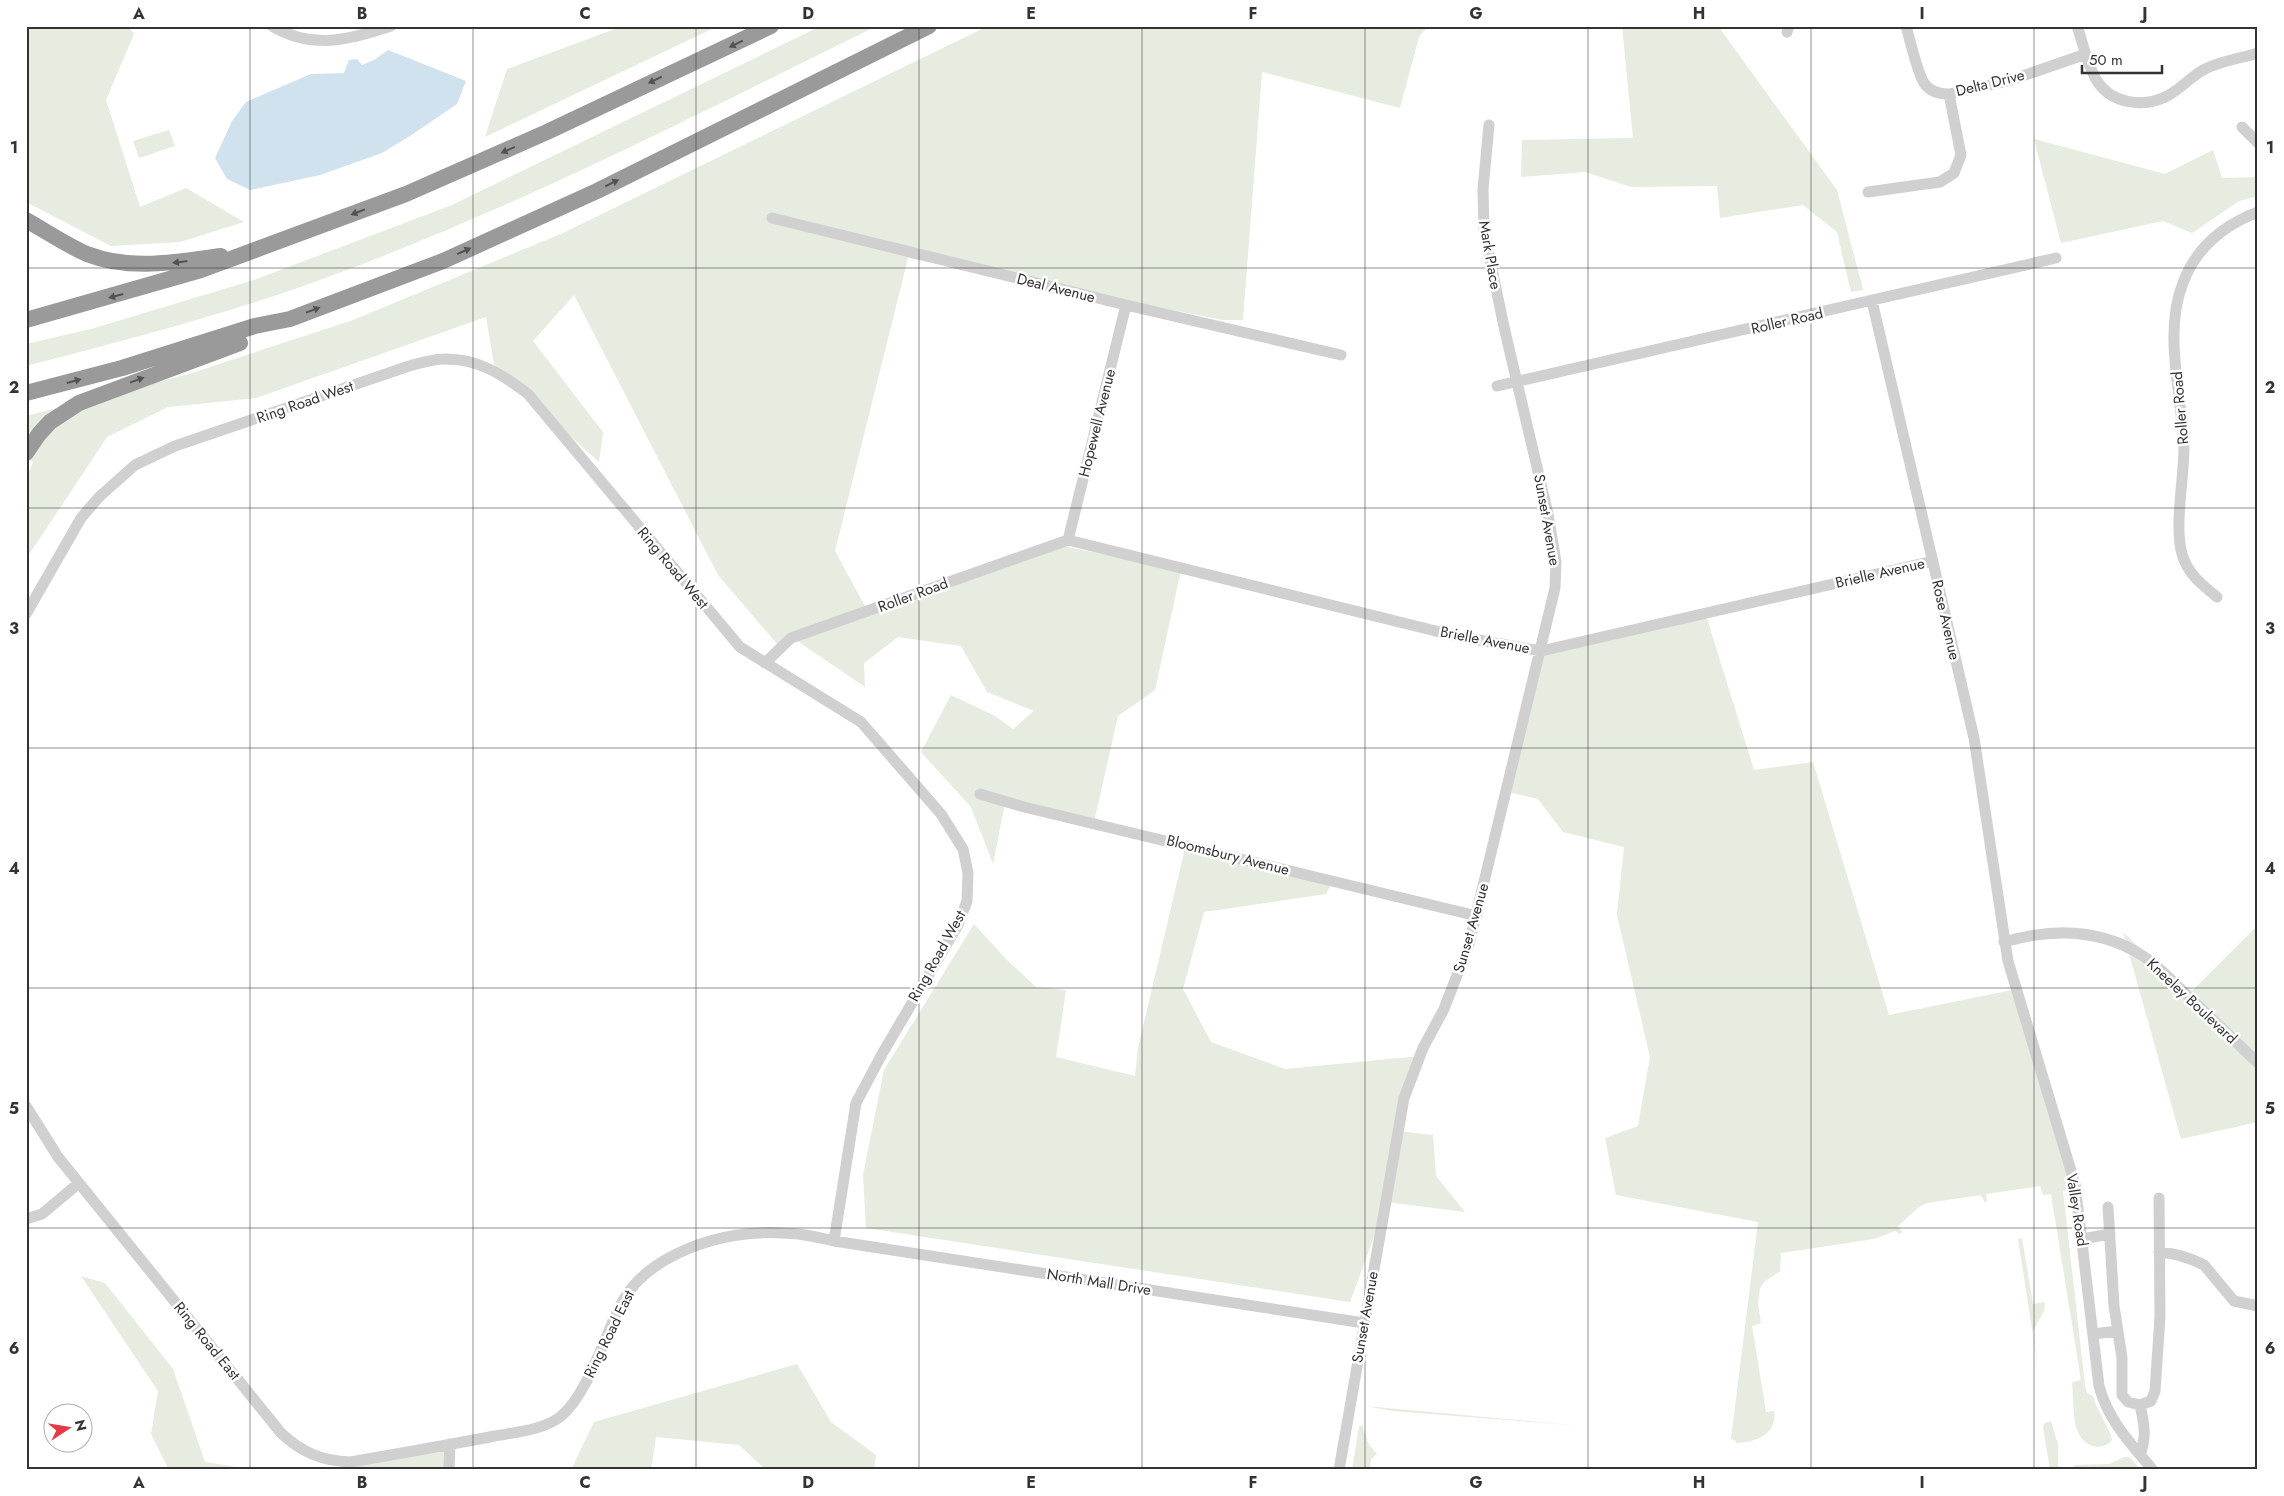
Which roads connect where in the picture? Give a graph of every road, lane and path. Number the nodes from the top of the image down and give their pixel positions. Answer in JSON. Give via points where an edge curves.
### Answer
{"nodes":[{"id":1,"x":272,"y":26,"type":"edge"},
{"id":2,"x":390,"y":26,"type":"edge"},
{"id":3,"x":771,"y":26,"type":"edge"},
{"id":4,"x":929,"y":26,"type":"edge"},
{"id":5,"x":1906,"y":26,"type":"edge"},
{"id":6,"x":2077,"y":26,"type":"edge"},
{"id":7,"x":2258,"y":53,"type":"edge"},
{"id":8,"x":2086,"y":54,"type":"junction"},
{"id":9,"x":1949,"y":94,"type":"junction"},
{"id":10,"x":1489,"y":125,"type":"dead end"},
{"id":11,"x":2242,"y":127,"type":"dead end"},
{"id":12,"x":2258,"y":143,"type":"edge"},
{"id":13,"x":1868,"y":192,"type":"dead end"},
{"id":14,"x":2258,"y":212,"type":"edge"},
{"id":15,"x":772,"y":218,"type":"dead end"},
{"id":16,"x":26,"y":220,"type":"edge"},
{"id":17,"x":245,"y":253,"type":"junction"},
{"id":18,"x":2056,"y":258,"type":"dead end"},
{"id":19,"x":1872,"y":301,"type":"junction"},
{"id":20,"x":1126,"y":305,"type":"junction"},
{"id":21,"x":290,"y":319,"type":"junction"},
{"id":22,"x":26,"y":320,"type":"edge"},
{"id":23,"x":1341,"y":355,"type":"dead end"},
{"id":24,"x":1518,"y":383,"type":"junction"},
{"id":25,"x":1497,"y":386,"type":"dead end"},
{"id":26,"x":26,"y":393,"type":"edge"},
{"id":27,"x":26,"y":453,"type":"edge"},
{"id":28,"x":1068,"y":540,"type":"junction"},
{"id":29,"x":1932,"y":561,"type":"junction"},
{"id":30,"x":2217,"y":597,"type":"dead end"},
{"id":31,"x":26,"y":614,"type":"edge"},
{"id":32,"x":1541,"y":651,"type":"junction"},
{"id":33,"x":765,"y":663,"type":"junction"},
{"id":34,"x":980,"y":794,"type":"dead end"},
{"id":35,"x":1477,"y":916,"type":"junction"},
{"id":36,"x":2004,"y":942,"type":"junction"},
{"id":37,"x":2258,"y":1063,"type":"edge"},
{"id":38,"x":26,"y":1106,"type":"edge"},
{"id":39,"x":79,"y":1184,"type":"junction"},
{"id":40,"x":2159,"y":1198,"type":"dead end"},
{"id":41,"x":2108,"y":1207,"type":"dead end"},
{"id":42,"x":26,"y":1218,"type":"edge"},
{"id":43,"x":2110,"y":1234,"type":"junction"},
{"id":44,"x":2082,"y":1239,"type":"junction"},
{"id":45,"x":834,"y":1241,"type":"junction"},
{"id":46,"x":2159,"y":1252,"type":"junction"},
{"id":47,"x":2258,"y":1306,"type":"edge"},
{"id":48,"x":1364,"y":1323,"type":"junction"},
{"id":49,"x":2117,"y":1331,"type":"junction"},
{"id":50,"x":2092,"y":1334,"type":"junction"},
{"id":51,"x":2140,"y":1405,"type":"junction"},
{"id":52,"x":450,"y":1444,"type":"junction"},
{"id":53,"x":2140,"y":1455,"type":"junction"},
{"id":54,"x":449,"y":1470,"type":"edge"},
{"id":55,"x":1339,"y":1470,"type":"edge"},
{"id":56,"x":2153,"y":1470,"type":"edge"}],
"edges":[{"from":1,"to":2,"type":"street","via":[[307,40],[334,41]]},
{"from":3,"to":17,"type":"highway","one_way":true,"via":[[453,174]]},
{"from":21,"to":4,"type":"highway","one_way":true,"via":[[396,280],[504,234]]},
{"from":5,"to":9,"type":"street","name":"Delta Drive","via":[[1924,84],[1933,91]]},
{"from":6,"to":8,"type":"street"},
{"from":7,"to":8,"type":"street","via":[[2215,64],[2166,97],[2155,102],[2138,103],[2119,99],[2101,86]]},
{"from":8,"to":9,"type":"street","name":"Delta Drive","via":[[2008,80]]},
{"from":9,"to":13,"type":"street","via":[[1962,155],[1954,173],[1931,184]]},
{"from":10,"to":24,"type":"street","name":"Mark Place","via":[[1483,189],[1484,230]]},
{"from":11,"to":12,"type":"street"},
{"from":14,"to":30,"type":"street","name":"Roller Road","via":[[2224,229],[2194,260],[2183,281],[2174,314],[2184,449],[2180,547],[2194,578]]},
{"from":15,"to":20,"type":"street","name":"Deal Avenue"},
{"from":17,"to":16,"type":"highway","one_way":true,"via":[[152,264],[123,263],[86,254]]},
{"from":17,"to":22,"type":"highway","one_way":true,"via":[[138,290]]},
{"from":18,"to":19,"type":"street","name":"Roller Road"},
{"from":19,"to":24,"type":"street","name":"Roller Road"},
{"from":19,"to":29,"type":"street","name":"Rose Avenue"},
{"from":20,"to":23,"type":"street","name":"Deal Avenue"},
{"from":20,"to":28,"type":"street","name":"Hopewell Avenue"},
{"from":26,"to":21,"type":"highway","one_way":true,"via":[[122,368],[255,326]]},
{"from":27,"to":21,"type":"highway","one_way":true,"via":[[50,422],[79,403],[260,335]]},
{"from":24,"to":25,"type":"street","name":"Roller Road"},
{"from":24,"to":32,"type":"street","name":"Sunset Avenue","via":[[1556,562],[1555,588]]},
{"from":28,"to":32,"type":"street","name":"Brielle Avenue","via":[[1456,636]]},
{"from":28,"to":33,"type":"street","name":"Roller Road","via":[[791,638]]},
{"from":29,"to":32,"type":"street","name":"Brielle Avenue"},
{"from":29,"to":36,"type":"street","name":"Rose Avenue","via":[[1974,738]]},
{"from":31,"to":33,"type":"street","name":"Ring Road West","via":[[85,512],[135,465],[175,446],[412,365],[443,359],[474,363],[501,374],[528,394],[740,647]]},
{"from":32,"to":35,"type":"street","name":"Sunset Avenue"},
{"from":33,"to":45,"type":"street","name":"Ring Road West","via":[[861,722],[953,830],[963,848],[968,873],[967,900],[958,925],[856,1103]]},
{"from":34,"to":35,"type":"street","name":"Bloomsbury Avenue"},
{"from":35,"to":48,"type":"street","name":"Sunset Avenue","via":[[1453,988],[1423,1048],[1404,1098]]},
{"from":36,"to":37,"type":"street","name":"Kneeley Boulevard","via":[[2062,932],[2093,935],[2130,948],[2156,965]]},
{"from":36,"to":44,"type":"street","name":"Valley Road","via":[[2014,986],[2075,1184]]},
{"from":38,"to":39,"type":"street","name":"Ring Road East","via":[[48,1143]]},
{"from":39,"to":42,"type":"street","via":[[42,1214]]},
{"from":39,"to":52,"type":"street","name":"Ring Road East","via":[[281,1433],[297,1447],[324,1458],[350,1462]]},
{"from":40,"to":46,"type":"street"},
{"from":41,"to":43,"type":"street"},
{"from":43,"to":44,"type":"street"},
{"from":43,"to":49,"type":"street"},
{"from":44,"to":50,"type":"street","name":"Valley Road"},
{"from":45,"to":48,"type":"street","name":"North Mall Drive"},
{"from":45,"to":52,"type":"street","name":"Ring Road East","via":[[782,1232],[748,1234],[695,1247],[660,1263],[641,1276],[627,1293],[579,1394],[567,1411],[533,1428]]},
{"from":46,"to":47,"type":"street","via":[[2170,1252],[2198,1262],[2234,1301]]},
{"from":46,"to":51,"type":"street","via":[[2160,1317],[2155,1391],[2151,1401]]},
{"from":48,"to":55,"type":"street","name":"Sunset Avenue"},
{"from":49,"to":50,"type":"street"},
{"from":49,"to":51,"type":"street","via":[[2122,1358],[2122,1395],[2128,1402]]},
{"from":50,"to":53,"type":"street","name":"Valley Road","via":[[2099,1386],[2106,1407],[2121,1433]]},
{"from":51,"to":53,"type":"street","via":[[2145,1443]]},
{"from":52,"to":54,"type":"street"},
{"from":53,"to":56,"type":"street","name":"Valley Road"}]}
